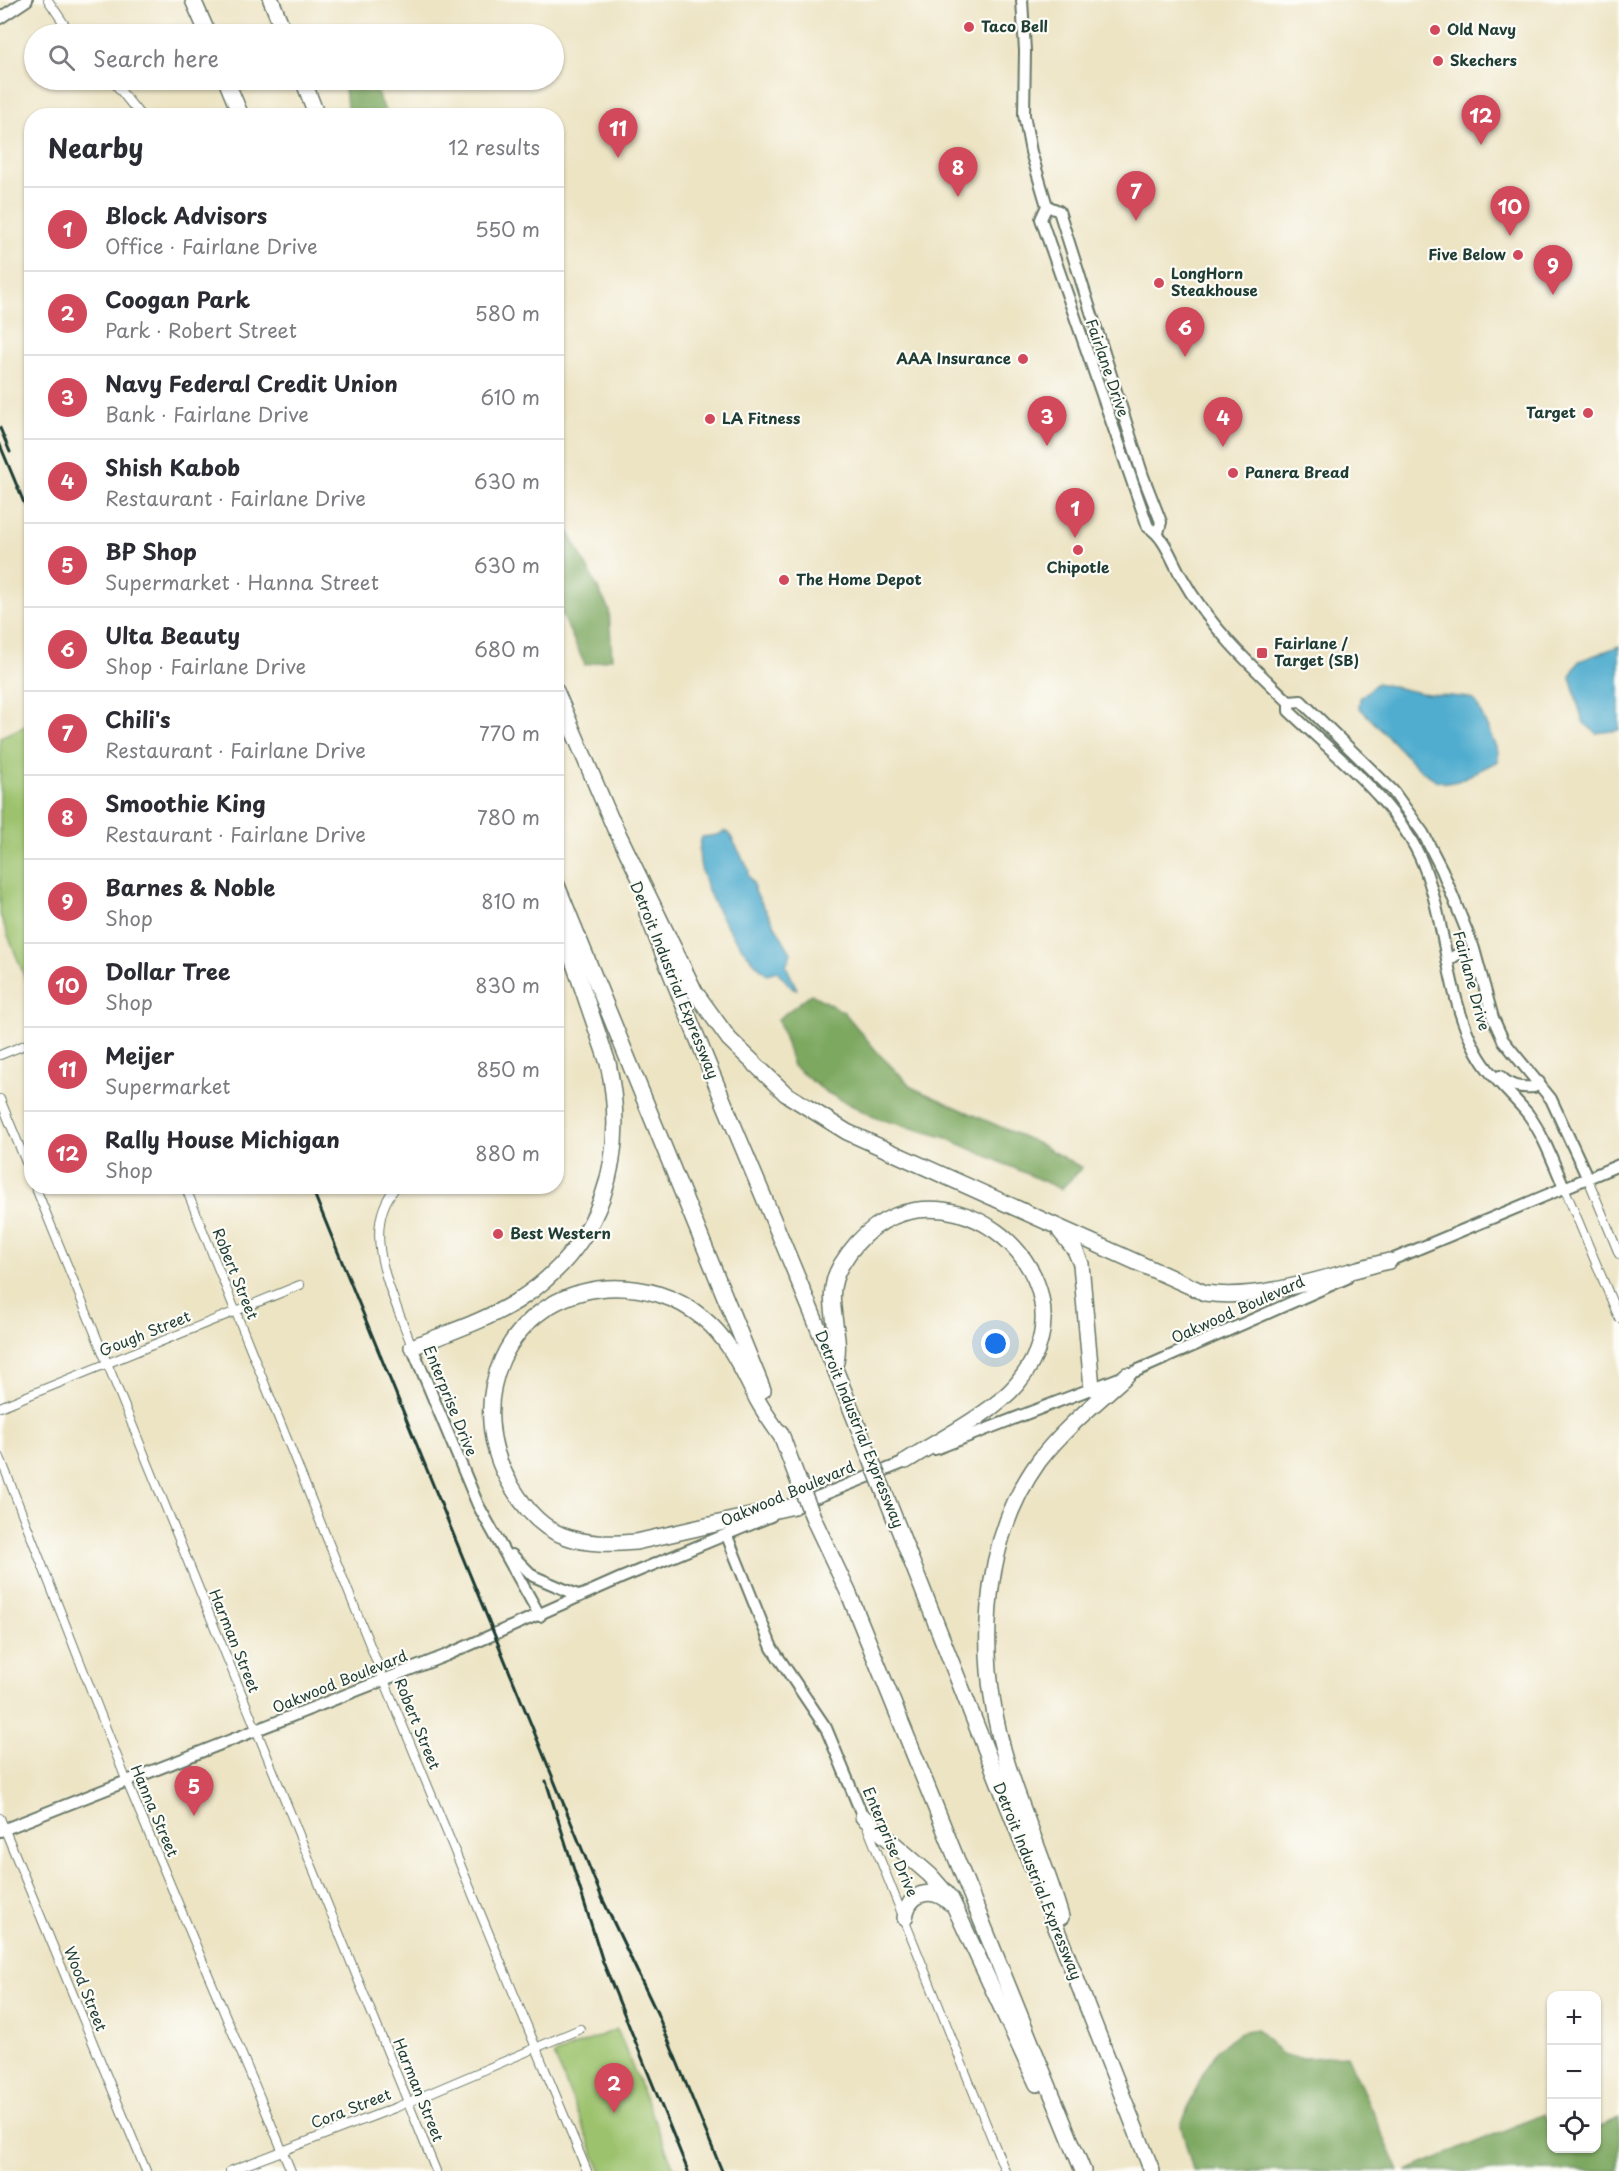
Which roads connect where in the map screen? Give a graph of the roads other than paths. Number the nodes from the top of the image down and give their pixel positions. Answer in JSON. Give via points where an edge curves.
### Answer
{"nodes":[{"id":1,"x":27,"y":0,"type":"edge"},
{"id":2,"x":48,"y":0,"type":"edge"},
{"id":3,"x":194,"y":0,"type":"edge"},
{"id":4,"x":271,"y":0,"type":"edge"},
{"id":5,"x":1022,"y":0,"type":"edge"},
{"id":6,"x":0,"y":18,"type":"edge"},
{"id":7,"x":64,"y":24,"type":"edge"},
{"id":8,"x":204,"y":24,"type":"edge"},
{"id":9,"x":281,"y":24,"type":"edge"},
{"id":10,"x":120,"y":90,"type":"edge"},
{"id":11,"x":230,"y":90,"type":"edge"},
{"id":12,"x":307,"y":90,"type":"edge"},
{"id":13,"x":135,"y":108,"type":"edge"},
{"id":14,"x":238,"y":108,"type":"edge"},
{"id":15,"x":315,"y":108,"type":"edge"},
{"id":16,"x":1047,"y":206,"type":"junction"},
{"id":17,"x":1158,"y":533,"type":"junction"},
{"id":18,"x":1289,"y":702,"type":"junction"},
{"id":19,"x":564,"y":710,"type":"edge"},
{"id":20,"x":612,"y":821,"type":"junction"},
{"id":21,"x":564,"y":903,"type":"edge"},
{"id":22,"x":564,"y":934,"type":"edge"},
{"id":23,"x":1447,"y":961,"type":"junction"},
{"id":24,"x":1493,"y":1017,"type":"junction"},
{"id":25,"x":1464,"y":1024,"type":"junction"},
{"id":26,"x":24,"y":1045,"type":"edge"},
{"id":27,"x":0,"y":1055,"type":"edge"},
{"id":28,"x":1539,"y":1082,"type":"junction"},
{"id":29,"x":0,"y":1099,"type":"edge"},
{"id":30,"x":24,"y":1158,"type":"edge"},
{"id":31,"x":1619,"y":1165,"type":"edge"},
{"id":32,"x":1587,"y":1179,"type":"junction"},
{"id":33,"x":1564,"y":1187,"type":"junction"},
{"id":34,"x":38,"y":1194,"type":"edge"},
{"id":35,"x":188,"y":1194,"type":"edge"},
{"id":36,"x":393,"y":1194,"type":"edge"},
{"id":37,"x":1055,"y":1227,"type":"junction"},
{"id":38,"x":1619,"y":1254,"type":"edge"},
{"id":39,"x":1389,"y":1261,"type":"junction"},
{"id":40,"x":300,"y":1285,"type":"dead end"},
{"id":41,"x":236,"y":1312,"type":"junction"},
{"id":42,"x":1619,"y":1318,"type":"edge"},
{"id":43,"x":412,"y":1347,"type":"junction"},
{"id":44,"x":108,"y":1364,"type":"junction"},
{"id":45,"x":835,"y":1368,"type":"junction"},
{"id":46,"x":1127,"y":1375,"type":"junction"},
{"id":47,"x":1092,"y":1388,"type":"junction"},
{"id":48,"x":0,"y":1407,"type":"edge"},
{"id":49,"x":783,"y":1439,"type":"junction"},
{"id":50,"x":0,"y":1457,"type":"edge"},
{"id":51,"x":906,"y":1461,"type":"junction"},
{"id":52,"x":794,"y":1506,"type":"junction"},
{"id":53,"x":492,"y":1528,"type":"junction"},
{"id":54,"x":727,"y":1536,"type":"junction"},
{"id":55,"x":580,"y":1596,"type":"junction"},
{"id":56,"x":540,"y":1616,"type":"junction"},
{"id":57,"x":384,"y":1680,"type":"junction"},
{"id":58,"x":258,"y":1731,"type":"junction"},
{"id":59,"x":127,"y":1782,"type":"junction"},
{"id":60,"x":863,"y":1817,"type":"junction"},
{"id":61,"x":0,"y":1818,"type":"edge"},
{"id":62,"x":2,"y":1830,"type":"edge"},
{"id":63,"x":958,"y":1911,"type":"junction"},
{"id":64,"x":906,"y":1918,"type":"junction"},
{"id":65,"x":1081,"y":1989,"type":"junction"},
{"id":66,"x":580,"y":2029,"type":"dead end"},
{"id":67,"x":536,"y":2048,"type":"junction"},
{"id":68,"x":408,"y":2101,"type":"junction"},
{"id":69,"x":283,"y":2150,"type":"junction"},
{"id":70,"x":146,"y":2171,"type":"edge"},
{"id":71,"x":230,"y":2171,"type":"edge"},
{"id":72,"x":291,"y":2171,"type":"edge"},
{"id":73,"x":436,"y":2171,"type":"edge"},
{"id":74,"x":586,"y":2171,"type":"edge"},
{"id":75,"x":1005,"y":2171,"type":"edge"},
{"id":76,"x":1076,"y":2171,"type":"edge"},
{"id":77,"x":1083,"y":2171,"type":"edge"},
{"id":78,"x":1152,"y":2171,"type":"edge"}],
"edges":[{"from":1,"to":6,"type":"main road"},
{"from":2,"to":7,"type":"street"},
{"from":3,"to":8,"type":"highway"},
{"from":4,"to":9,"type":"highway"},
{"from":5,"to":16,"type":"main road","name":"Fairlane Drive","via":[[1026,134]]},
{"from":10,"to":13,"type":"street"},
{"from":11,"to":14,"type":"highway"},
{"from":12,"to":15,"type":"highway"},
{"from":16,"to":17,"type":"main road","name":"Fairlane Drive","via":[[1059,211],[1161,522]]},
{"from":16,"to":17,"type":"main road","name":"Fairlane Drive","via":[[1041,219],[1107,414],[1148,527]]},
{"from":17,"to":18,"type":"main road","name":"Fairlane Drive","via":[[1184,581],[1216,627]]},
{"from":18,"to":23,"type":"main road","name":"Fairlane Drive","via":[[1289,711],[1371,791],[1408,836],[1423,863],[1434,898]]},
{"from":18,"to":24,"type":"main road","name":"Fairlane Drive","via":[[1301,701],[1407,807],[1459,909]]},
{"from":19,"to":20,"type":"highway","name":"Detroit Industrial Expressway"},
{"from":20,"to":37,"type":"highway","via":[[695,992],[729,1039],[765,1077],[812,1113],[847,1132]]},
{"from":20,"to":45,"type":"highway","name":"Detroit Industrial Expressway","via":[[681,1000]]},
{"from":21,"to":49,"type":"highway"},
{"from":22,"to":43,"type":"highway","via":[[614,1088],[616,1139],[607,1187],[581,1240],[537,1286],[495,1313]]},
{"from":23,"to":24,"type":"main road","via":[[1461,952],[1467,956],[1482,1004]]},
{"from":23,"to":25,"type":"main road","name":"Fairlane Drive"},
{"from":24,"to":28,"type":"main road","name":"Fairlane Drive","via":[[1514,1057]]},
{"from":25,"to":28,"type":"main road","via":[[1506,1083],[1520,1088],[1534,1087]]},
{"from":25,"to":33,"type":"main road","name":"Fairlane Drive","via":[[1487,1069],[1542,1136]]},
{"from":26,"to":27,"type":"street"},
{"from":28,"to":32,"type":"main road","name":"Fairlane Drive","via":[[1560,1114]]},
{"from":29,"to":30,"type":"street"},
{"from":31,"to":32,"type":"main road","name":"Oakwood Boulevard"},
{"from":32,"to":33,"type":"main road","name":"Oakwood Boulevard"},
{"from":32,"to":38,"type":"street","name":"Fairlane Drive"},
{"from":33,"to":39,"type":"main road","name":"Oakwood Boulevard"},
{"from":33,"to":42,"type":"street","name":"Fairlane Drive"},
{"from":34,"to":44,"type":"street","name":"Harman Street"},
{"from":35,"to":41,"type":"street","name":"Robert Street"},
{"from":36,"to":43,"type":"street","name":"Enterprise Drive","via":[[383,1212],[379,1245]]},
{"from":37,"to":39,"type":"highway","via":[[1193,1289],[1218,1295],[1262,1292]]},
{"from":37,"to":47,"type":"highway","via":[[1075,1250],[1081,1264]]},
{"from":39,"to":46,"type":"main road","name":"Oakwood Boulevard"},
{"from":40,"to":41,"type":"street","name":"Gough Street"},
{"from":41,"to":44,"type":"street","name":"Gough Street"},
{"from":41,"to":57,"type":"street","name":"Robert Street"},
{"from":43,"to":53,"type":"main road","name":"Enterprise Drive","via":[[459,1465]]},
{"from":44,"to":48,"type":"street","name":"Gough Street"},
{"from":44,"to":58,"type":"street","name":"Harman Street"},
{"from":45,"to":51,"type":"highway","via":[[835,1279],[855,1247],[876,1228],[911,1212],[956,1212],[993,1227],[1019,1251],[1034,1278],[1041,1306],[1040,1334],[1028,1367],[998,1402]]},
{"from":45,"to":65,"type":"highway","name":"Detroit Industrial Expressway","bridge":true},
{"from":46,"to":47,"type":"main road","name":"Oakwood Boulevard"},
{"from":46,"to":65,"type":"highway","via":[[1061,1436],[1026,1482],[999,1545],[989,1614],[990,1669],[1007,1762],[1052,1886]]},
{"from":47,"to":51,"type":"main road","name":"Oakwood Boulevard"},
{"from":49,"to":52,"type":"highway","via":[[736,1355],[704,1319],[681,1302],[623,1287],[594,1289],[537,1313],[515,1336],[500,1361],[492,1395],[490,1424],[495,1453],[508,1480],[541,1523],[562,1536],[602,1544],[636,1542]]},
{"from":49,"to":77,"type":"highway","bridge":true},
{"from":50,"to":59,"type":"street","name":"Hanna Street"},
{"from":51,"to":52,"type":"main road","name":"Oakwood Boulevard"},
{"from":52,"to":54,"type":"main road","name":"Oakwood Boulevard"},
{"from":53,"to":55,"type":"main road","via":[[533,1576]]},
{"from":53,"to":56,"type":"main road","name":"Enterprise Drive"},
{"from":54,"to":55,"type":"main road","name":"Oakwood Boulevard"},
{"from":54,"to":60,"type":"main road","name":"Enterprise Drive","via":[[772,1648],[826,1728]]},
{"from":55,"to":56,"type":"main road","name":"Oakwood Boulevard"},
{"from":56,"to":57,"type":"main road","name":"Oakwood Boulevard"},
{"from":57,"to":58,"type":"main road","name":"Oakwood Boulevard"},
{"from":57,"to":67,"type":"street","name":"Robert Street"},
{"from":58,"to":59,"type":"main road","name":"Oakwood Boulevard"},
{"from":58,"to":68,"type":"street","name":"Harman Street"},
{"from":59,"to":62,"type":"main road","name":"Oakwood Boulevard"},
{"from":59,"to":69,"type":"street","name":"Hanna Street"},
{"from":60,"to":63,"type":"highway","via":[[930,1875]]},
{"from":60,"to":64,"type":"street","name":"Enterprise Drive"},
{"from":61,"to":62,"type":"street","name":"Wood Street"},
{"from":62,"to":70,"type":"street","name":"Wood Street"},
{"from":63,"to":64,"type":"highway","via":[[941,1896],[924,1893],[911,1900]]},
{"from":63,"to":76,"type":"highway"},
{"from":64,"to":75,"type":"street","name":"Enterprise Drive"},
{"from":65,"to":78,"type":"highway","name":"Detroit Industrial Expressway"},
{"from":66,"to":67,"type":"street","name":"Cora Street"},
{"from":67,"to":68,"type":"street","name":"Cora Street"},
{"from":67,"to":74,"type":"street","name":"Robert Street"},
{"from":68,"to":69,"type":"street","name":"Cora Street"},
{"from":68,"to":73,"type":"street","name":"Harman Street"},
{"from":69,"to":71,"type":"street","name":"Cora Street"},
{"from":69,"to":72,"type":"street","name":"Hanna Street"}]}
